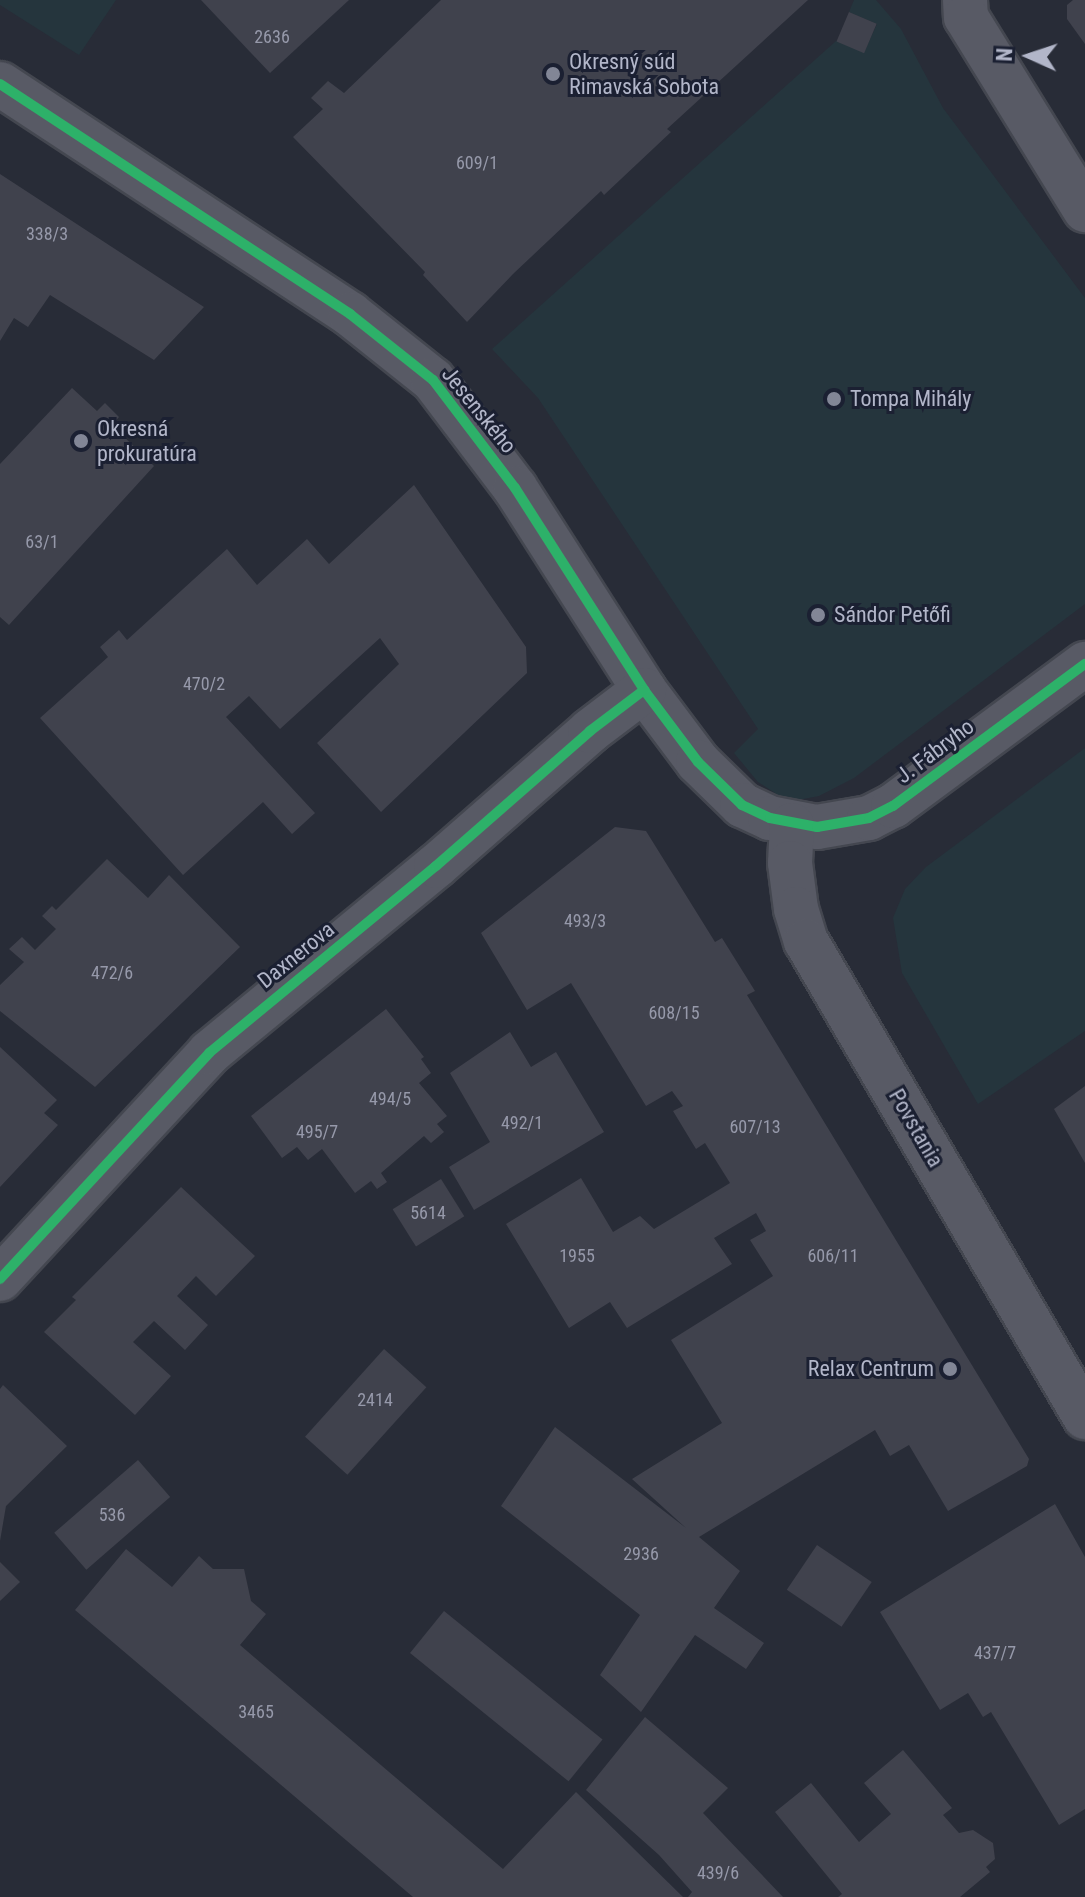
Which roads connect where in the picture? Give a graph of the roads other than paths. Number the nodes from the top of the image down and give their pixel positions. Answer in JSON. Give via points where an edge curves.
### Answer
{"nodes":[{"id":1,"x":966,"y":9,"type":"edge"},
{"id":2,"x":0,"y":84,"type":"edge"},
{"id":3,"x":1085,"y":210,"type":"edge"},
{"id":4,"x":1085,"y":664,"type":"edge"},
{"id":5,"x":644,"y":690,"type":"junction"},
{"id":6,"x":792,"y":825,"type":"junction"},
{"id":7,"x":0,"y":1279,"type":"edge"},
{"id":8,"x":1085,"y":1417,"type":"edge"}],
"edges":[{"from":1,"to":3,"type":"street"},
{"from":2,"to":5,"type":"street","name":"Jesenského","via":[[350,314],[433,380],[515,488]]},
{"from":4,"to":6,"type":"street","name":"J. Fábryho","via":[[893,806],[843,825]]},
{"from":5,"to":6,"type":"street","name":"Jesenského","via":[[721,788],[742,805]]},
{"from":5,"to":7,"type":"street","name":"Daxnerova","via":[[209,1053]]},
{"from":6,"to":8,"type":"street","name":"Povstania","via":[[790,863],[806,941]]}]}
